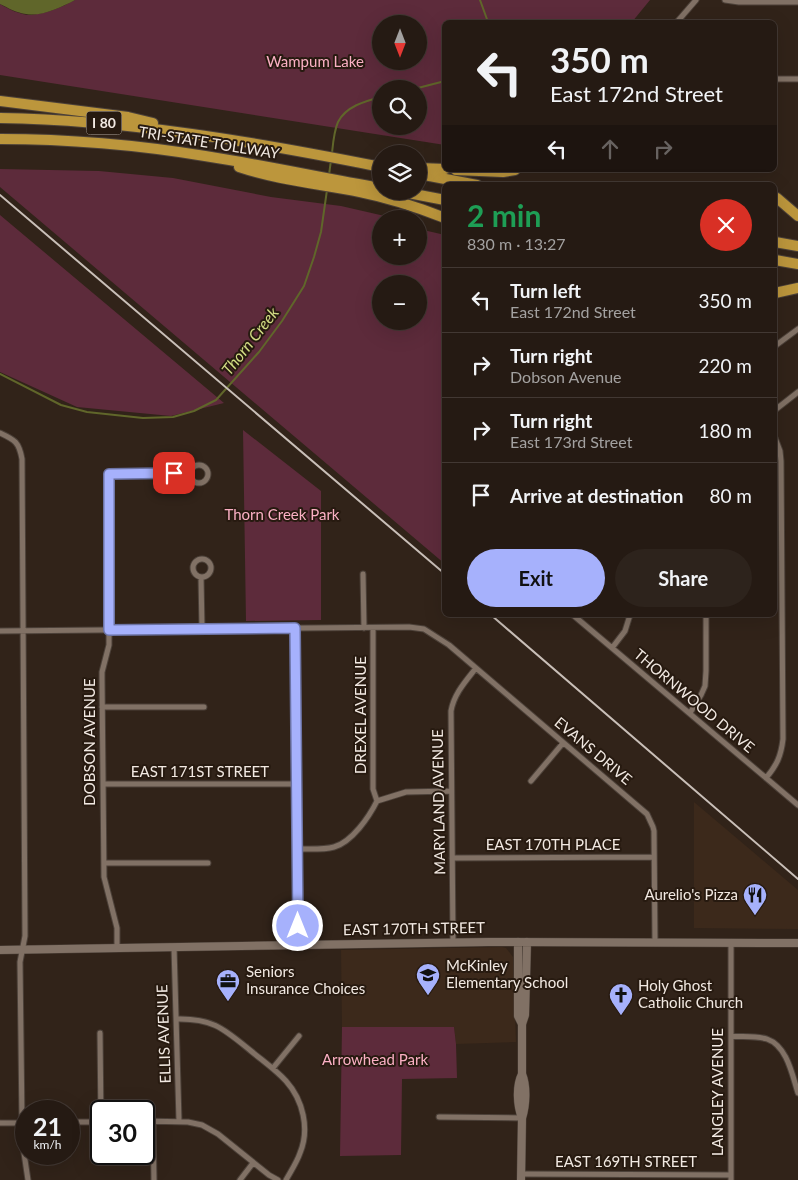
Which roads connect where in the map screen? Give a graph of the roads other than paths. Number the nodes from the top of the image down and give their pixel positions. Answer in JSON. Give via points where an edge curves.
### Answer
{"nodes":[{"id":1,"x":696,"y":0,"type":"edge"},
{"id":2,"x":725,"y":0,"type":"edge"},
{"id":3,"x":798,"y":2,"type":"edge"},
{"id":4,"x":679,"y":20,"type":"edge"},
{"id":5,"x":777,"y":79,"type":"edge"},
{"id":6,"x":798,"y":79,"type":"edge"},
{"id":7,"x":0,"y":101,"type":"edge"},
{"id":8,"x":0,"y":118,"type":"edge"},
{"id":9,"x":208,"y":136,"type":"junction"},
{"id":10,"x":0,"y":139,"type":"edge"},
{"id":11,"x":372,"y":165,"type":"edge"},
{"id":12,"x":427,"y":168,"type":"edge"},
{"id":13,"x":442,"y":169,"type":"edge"},
{"id":14,"x":427,"y":176,"type":"edge"},
{"id":15,"x":461,"y":182,"type":"edge"},
{"id":16,"x":372,"y":188,"type":"edge"},
{"id":17,"x":360,"y":189,"type":"junction"},
{"id":18,"x":427,"y":197,"type":"edge"},
{"id":19,"x":777,"y":198,"type":"dead end"},
{"id":20,"x":442,"y":199,"type":"edge"},
{"id":21,"x":798,"y":216,"type":"edge"},
{"id":22,"x":442,"y":217,"type":"edge"},
{"id":23,"x":777,"y":242,"type":"edge"},
{"id":24,"x":798,"y":246,"type":"edge"},
{"id":25,"x":777,"y":260,"type":"edge"},
{"id":26,"x":798,"y":264,"type":"edge"},
{"id":27,"x":798,"y":288,"type":"edge"},
{"id":28,"x":777,"y":292,"type":"edge"},
{"id":29,"x":798,"y":329,"type":"edge"},
{"id":30,"x":777,"y":345,"type":"edge"},
{"id":31,"x":798,"y":392,"type":"edge"},
{"id":32,"x":777,"y":408,"type":"edge"},
{"id":33,"x":0,"y":433,"type":"edge"},
{"id":34,"x":777,"y":443,"type":"edge"},
{"id":35,"x":190,"y":473,"type":"dead end"},
{"id":36,"x":363,"y":574,"type":"dead end"},
{"id":37,"x":201,"y":577,"type":"dead end"},
{"id":38,"x":575,"y":617,"type":"edge"},
{"id":39,"x":630,"y":617,"type":"edge"},
{"id":40,"x":706,"y":617,"type":"edge"},
{"id":41,"x":295,"y":628,"type":"junction"},
{"id":42,"x":364,"y":628,"type":"junction"},
{"id":43,"x":373,"y":628,"type":"junction"},
{"id":44,"x":202,"y":629,"type":"junction"},
{"id":45,"x":22,"y":630,"type":"junction"},
{"id":46,"x":109,"y":630,"type":"junction"},
{"id":47,"x":0,"y":631,"type":"edge"},
{"id":48,"x":612,"y":648,"type":"junction"},
{"id":49,"x":476,"y":668,"type":"junction"},
{"id":50,"x":102,"y":707,"type":"junction"},
{"id":51,"x":204,"y":707,"type":"dead end"},
{"id":52,"x":690,"y":713,"type":"junction"},
{"id":53,"x":563,"y":743,"type":"junction"},
{"id":54,"x":766,"y":778,"type":"junction"},
{"id":55,"x":531,"y":781,"type":"dead end"},
{"id":56,"x":103,"y":784,"type":"junction"},
{"id":57,"x":297,"y":784,"type":"junction"},
{"id":58,"x":451,"y":791,"type":"junction"},
{"id":59,"x":377,"y":801,"type":"junction"},
{"id":60,"x":798,"y":805,"type":"edge"},
{"id":61,"x":298,"y":849,"type":"junction"},
{"id":62,"x":654,"y":856,"type":"junction"},
{"id":63,"x":452,"y":858,"type":"junction"},
{"id":64,"x":104,"y":863,"type":"junction"},
{"id":65,"x":208,"y":863,"type":"dead end"},
{"id":66,"x":453,"y":942,"type":"junction"},
{"id":67,"x":518,"y":942,"type":"junction"},
{"id":68,"x":527,"y":942,"type":"junction"},
{"id":69,"x":655,"y":942,"type":"junction"},
{"id":70,"x":731,"y":943,"type":"junction"},
{"id":71,"x":798,"y":943,"type":"edge"},
{"id":72,"x":298,"y":945,"type":"junction"},
{"id":73,"x":174,"y":947,"type":"junction"},
{"id":74,"x":117,"y":948,"type":"junction"},
{"id":75,"x":0,"y":950,"type":"edge"},
{"id":76,"x":22,"y":950,"type":"junction"},
{"id":77,"x":176,"y":1019,"type":"junction"},
{"id":78,"x":522,"y":1024,"type":"junction"},
{"id":79,"x":100,"y":1033,"type":"dead end"},
{"id":80,"x":299,"y":1036,"type":"dead end"},
{"id":81,"x":730,"y":1036,"type":"junction"},
{"id":82,"x":273,"y":1068,"type":"junction"},
{"id":83,"x":798,"y":1092,"type":"edge"},
{"id":84,"x":23,"y":1100,"type":"edge"},
{"id":85,"x":101,"y":1100,"type":"edge"},
{"id":86,"x":439,"y":1117,"type":"dead end"},
{"id":87,"x":522,"y":1118,"type":"junction"},
{"id":88,"x":155,"y":1121,"type":"edge"},
{"id":89,"x":179,"y":1121,"type":"junction"},
{"id":90,"x":0,"y":1123,"type":"edge"},
{"id":91,"x":15,"y":1123,"type":"edge"},
{"id":92,"x":254,"y":1163,"type":"junction"},
{"id":93,"x":26,"y":1165,"type":"edge"},
{"id":94,"x":154,"y":1165,"type":"edge"},
{"id":95,"x":522,"y":1177,"type":"edge"},
{"id":96,"x":731,"y":1178,"type":"edge"},
{"id":97,"x":28,"y":1180,"type":"edge"},
{"id":98,"x":154,"y":1180,"type":"edge"},
{"id":99,"x":240,"y":1180,"type":"edge"},
{"id":100,"x":278,"y":1180,"type":"edge"},
{"id":101,"x":286,"y":1180,"type":"edge"}],
"edges":[{"from":1,"to":4,"type":"street"},
{"from":2,"to":3,"type":"street"},
{"from":5,"to":6,"type":"street"},
{"from":7,"to":9,"type":"highway","via":[[128,117]]},
{"from":8,"to":9,"type":"highway","name":"TRI-STATE TOLLWAY","number":"I 80","via":[[97,123]]},
{"from":9,"to":11,"type":"highway","name":"TRI-STATE TOLLWAY","number":"I 80"},
{"from":10,"to":17,"type":"highway","name":"TRI-STATE TOLLWAY","number":"I 80","via":[[169,150],[205,156],[257,173]]},
{"from":12,"to":13,"type":"highway"},
{"from":14,"to":15,"type":"highway"},
{"from":16,"to":17,"type":"highway"},
{"from":17,"to":22,"type":"highway"},
{"from":18,"to":20,"type":"highway"},
{"from":19,"to":21,"type":"highway"},
{"from":23,"to":24,"type":"highway"},
{"from":25,"to":26,"type":"highway"},
{"from":27,"to":28,"type":"highway"},
{"from":29,"to":30,"type":"street"},
{"from":31,"to":32,"type":"street"},
{"from":33,"to":45,"type":"street","via":[[17,444],[22,459]]},
{"from":34,"to":54,"type":"street","via":[[781,461],[783,739],[778,763]]},
{"from":35,"to":46,"type":"street","name":"DOBSON AVENUE","via":[[109,474]]},
{"from":36,"to":42,"type":"street"},
{"from":37,"to":44,"type":"street"},
{"from":38,"to":48,"type":"street","name":"THORNWOOD DRIVE"},
{"from":39,"to":48,"type":"street","via":[[625,632]]},
{"from":40,"to":52,"type":"street","via":[[705,686]]},
{"from":41,"to":42,"type":"street"},
{"from":41,"to":44,"type":"street"},
{"from":41,"to":57,"type":"street"},
{"from":42,"to":43,"type":"street"},
{"from":43,"to":49,"type":"street","name":"EVANS DRIVE","via":[[424,629]]},
{"from":43,"to":59,"type":"street","name":"DREXEL AVENUE","via":[[373,789]]},
{"from":44,"to":46,"type":"street"},
{"from":45,"to":46,"type":"street"},
{"from":45,"to":47,"type":"street"},
{"from":45,"to":76,"type":"street","via":[[25,936]]},
{"from":46,"to":50,"type":"street","name":"DOBSON AVENUE","via":[[102,672]]},
{"from":48,"to":52,"type":"street","name":"THORNWOOD DRIVE"},
{"from":49,"to":53,"type":"street","name":"EVANS DRIVE"},
{"from":49,"to":58,"type":"street","name":"MARYLAND AVENUE","via":[[452,704]]},
{"from":50,"to":51,"type":"street"},
{"from":50,"to":56,"type":"street","name":"DOBSON AVENUE"},
{"from":52,"to":54,"type":"street","name":"THORNWOOD DRIVE"},
{"from":53,"to":55,"type":"street"},
{"from":53,"to":62,"type":"street","name":"EVANS DRIVE","via":[[647,814],[653,826]]},
{"from":54,"to":60,"type":"street","name":"THORNWOOD DRIVE"},
{"from":56,"to":57,"type":"street","name":"EAST 171ST STREET"},
{"from":56,"to":64,"type":"street","name":"DOBSON AVENUE"},
{"from":57,"to":61,"type":"street"},
{"from":58,"to":59,"type":"street","via":[[406,792]]},
{"from":58,"to":63,"type":"street","name":"MARYLAND AVENUE"},
{"from":59,"to":61,"type":"street","via":[[373,811],[343,843],[329,848]]},
{"from":61,"to":72,"type":"street"},
{"from":62,"to":63,"type":"street","name":"EAST 170TH PLACE"},
{"from":62,"to":69,"type":"street","name":"EVANS DRIVE"},
{"from":63,"to":66,"type":"street","name":"MARYLAND AVENUE"},
{"from":64,"to":65,"type":"street"},
{"from":64,"to":74,"type":"street","name":"DOBSON AVENUE","via":[[104,883],[117,928]]},
{"from":66,"to":67,"type":"street","name":"EAST 170TH STREET"},
{"from":66,"to":72,"type":"street","name":"EAST 170TH STREET"},
{"from":67,"to":68,"type":"street","name":"EAST 170TH STREET"},
{"from":67,"to":78,"type":"street","via":[[518,1016]]},
{"from":68,"to":69,"type":"street","name":"EAST 170TH STREET"},
{"from":68,"to":78,"type":"street","via":[[525,1016]]},
{"from":69,"to":70,"type":"street","name":"EAST 170TH STREET"},
{"from":70,"to":71,"type":"street","name":"EAST 170TH STREET"},
{"from":70,"to":81,"type":"street","name":"LANGLEY AVENUE"},
{"from":72,"to":73,"type":"street","name":"EAST 170TH STREET"},
{"from":73,"to":74,"type":"street","name":"EAST 170TH STREET"},
{"from":73,"to":77,"type":"street","name":"ELLIS AVENUE"},
{"from":74,"to":76,"type":"street","name":"EAST 170TH STREET"},
{"from":75,"to":76,"type":"street","name":"EAST 170TH STREET"},
{"from":76,"to":84,"type":"street"},
{"from":77,"to":82,"type":"street","via":[[214,1024]]},
{"from":77,"to":89,"type":"street","name":"ELLIS AVENUE"},
{"from":78,"to":87,"type":"street","via":[[518,1109]]},
{"from":79,"to":85,"type":"street"},
{"from":80,"to":82,"type":"street"},
{"from":81,"to":83,"type":"street","via":[[766,1039],[777,1045]]},
{"from":81,"to":96,"type":"street","name":"LANGLEY AVENUE"},
{"from":82,"to":101,"type":"street","via":[[295,1092],[304,1123],[301,1152]]},
{"from":86,"to":87,"type":"street"},
{"from":87,"to":95,"type":"street"},
{"from":88,"to":89,"type":"street"},
{"from":89,"to":92,"type":"street","via":[[207,1127]]},
{"from":90,"to":91,"type":"street"},
{"from":92,"to":99,"type":"street"},
{"from":92,"to":100,"type":"street"},
{"from":93,"to":97,"type":"street"},
{"from":94,"to":98,"type":"street"},
{"from":95,"to":96,"type":"street","name":"EAST 169TH STREET"}]}
